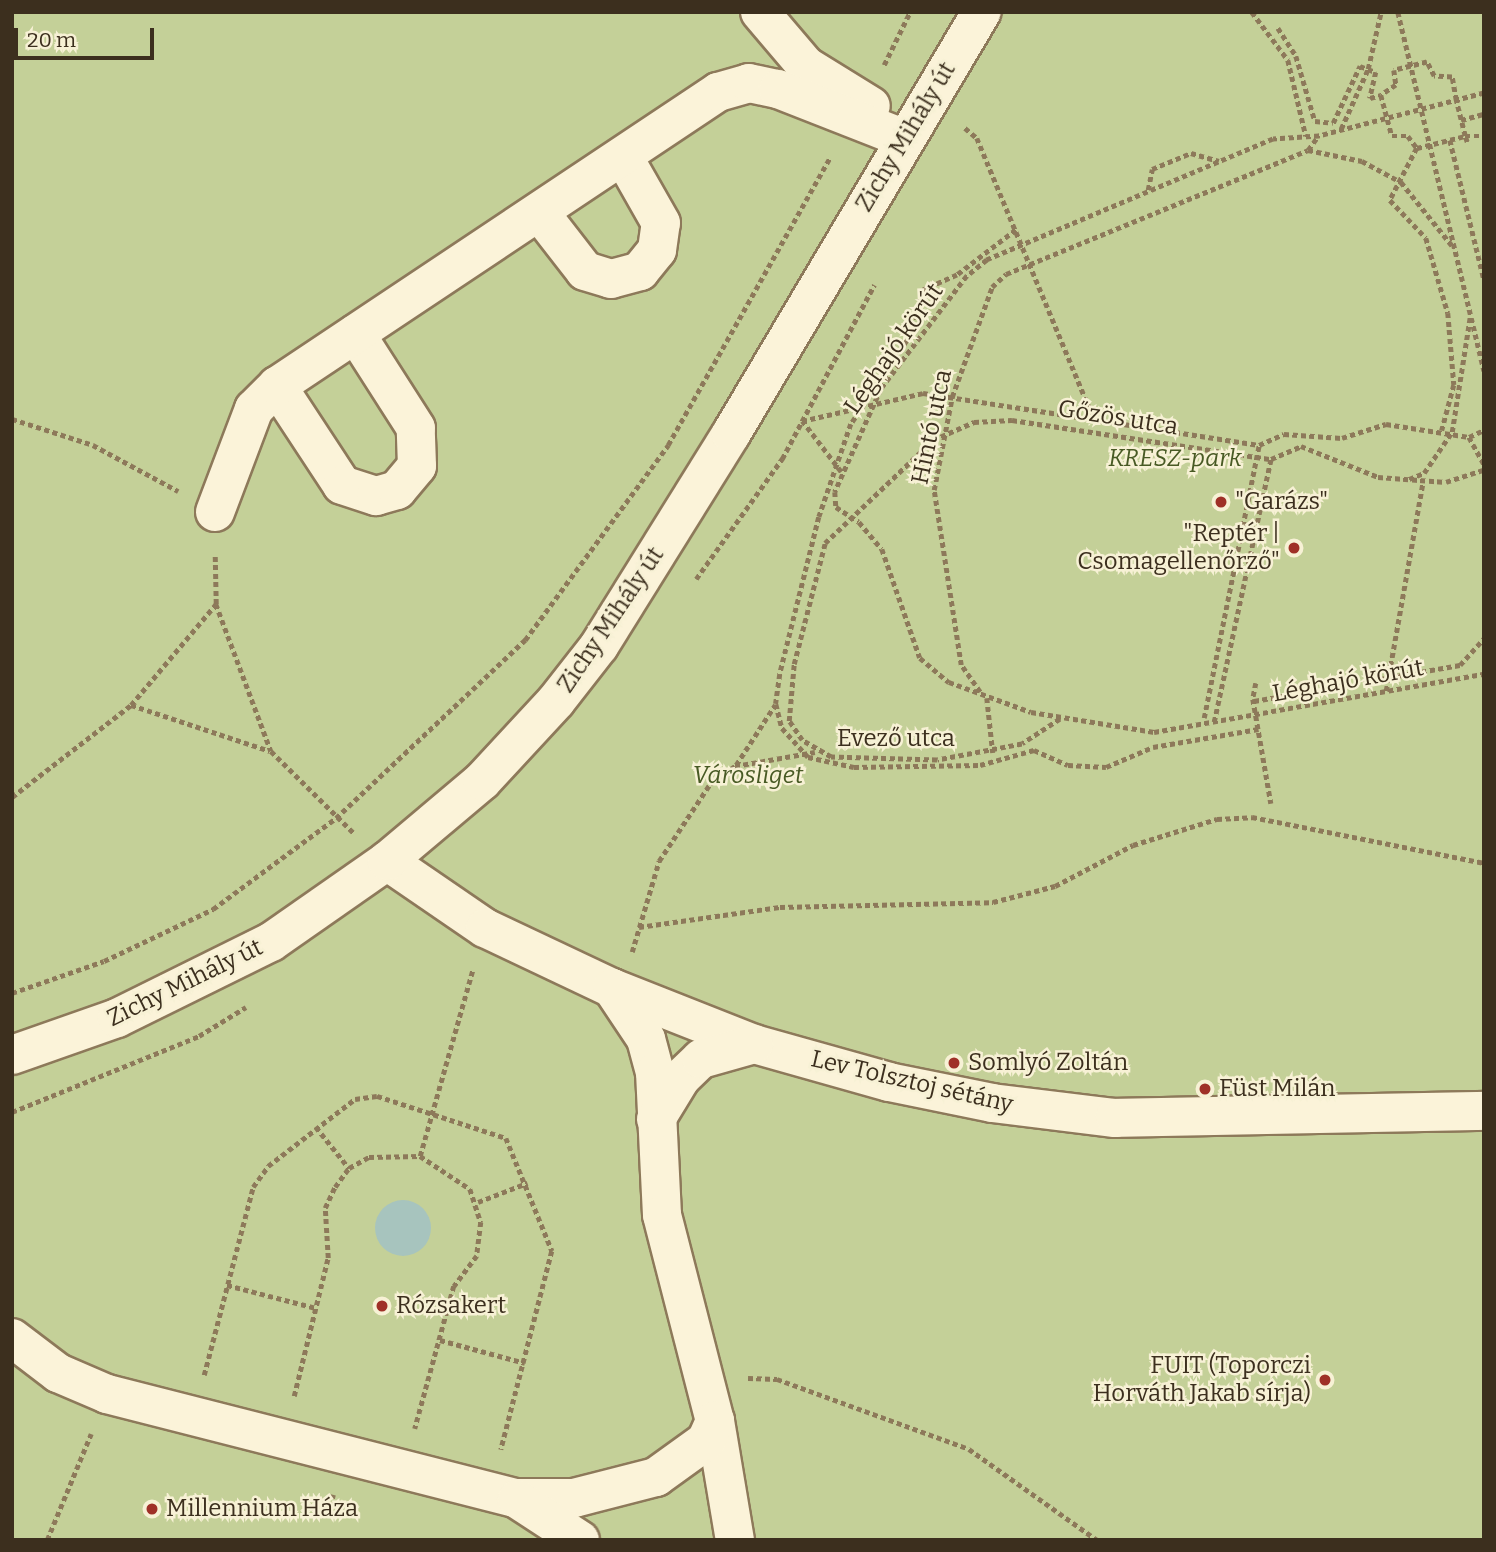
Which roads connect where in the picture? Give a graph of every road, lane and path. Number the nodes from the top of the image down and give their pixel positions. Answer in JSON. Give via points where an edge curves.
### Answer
{"nodes":[{"id":1,"x":760,"y":12,"type":"edge"},
{"id":2,"x":910,"y":12,"type":"edge"},
{"id":3,"x":982,"y":12,"type":"edge"},
{"id":4,"x":1252,"y":12,"type":"edge"},
{"id":5,"x":1381,"y":12,"type":"edge"},
{"id":6,"x":1398,"y":12,"type":"edge"},
{"id":7,"x":1278,"y":28,"type":"dead end"},
{"id":8,"x":1413,"y":65,"type":"junction"},
{"id":9,"x":1368,"y":69,"type":"junction"},
{"id":10,"x":1484,"y":93,"type":"edge"},
{"id":11,"x":1381,"y":95,"type":"junction"},
{"id":12,"x":1456,"y":100,"type":"junction"},
{"id":13,"x":1423,"y":108,"type":"junction"},
{"id":14,"x":859,"y":109,"type":"junction"},
{"id":15,"x":1484,"y":114,"type":"edge"},
{"id":16,"x":1387,"y":118,"type":"junction"},
{"id":17,"x":1461,"y":120,"type":"junction"},
{"id":18,"x":960,"y":124,"type":"dead end"},
{"id":19,"x":1340,"y":130,"type":"junction"},
{"id":20,"x":907,"y":132,"type":"junction"},
{"id":21,"x":1306,"y":136,"type":"junction"},
{"id":22,"x":1319,"y":136,"type":"junction"},
{"id":23,"x":1484,"y":136,"type":"edge"},
{"id":24,"x":1466,"y":139,"type":"junction"},
{"id":25,"x":1450,"y":140,"type":"junction"},
{"id":26,"x":1432,"y":144,"type":"junction"},
{"id":27,"x":1417,"y":148,"type":"junction"},
{"id":28,"x":1308,"y":150,"type":"junction"},
{"id":29,"x":623,"y":156,"type":"junction"},
{"id":30,"x":1219,"y":160,"type":"junction"},
{"id":31,"x":1401,"y":182,"type":"junction"},
{"id":32,"x":1148,"y":190,"type":"junction"},
{"id":33,"x":540,"y":213,"type":"junction"},
{"id":34,"x":1016,"y":230,"type":"junction"},
{"id":35,"x":1022,"y":242,"type":"junction"},
{"id":36,"x":1456,"y":250,"type":"junction"},
{"id":37,"x":1031,"y":264,"type":"junction"},
{"id":38,"x":1484,"y":279,"type":"edge"},
{"id":39,"x":1471,"y":314,"type":"junction"},
{"id":40,"x":356,"y":334,"type":"junction"},
{"id":41,"x":1484,"y":371,"type":"edge"},
{"id":42,"x":277,"y":386,"type":"junction"},
{"id":43,"x":952,"y":397,"type":"junction"},
{"id":44,"x":872,"y":405,"type":"junction"},
{"id":45,"x":861,"y":408,"type":"junction"},
{"id":46,"x":12,"y":419,"type":"edge"},
{"id":47,"x":1094,"y":420,"type":"junction"},
{"id":48,"x":1442,"y":430,"type":"junction"},
{"id":49,"x":1484,"y":430,"type":"edge"},
{"id":50,"x":1452,"y":432,"type":"junction"},
{"id":51,"x":946,"y":433,"type":"junction"},
{"id":52,"x":1469,"y":437,"type":"junction"},
{"id":53,"x":1259,"y":444,"type":"junction"},
{"id":54,"x":1257,"y":456,"type":"junction"},
{"id":55,"x":1271,"y":458,"type":"junction"},
{"id":56,"x":836,"y":463,"type":"junction"},
{"id":57,"x":1484,"y":464,"type":"edge"},
{"id":58,"x":1484,"y":471,"type":"edge"},
{"id":59,"x":841,"y":472,"type":"junction"},
{"id":60,"x":1408,"y":480,"type":"junction"},
{"id":61,"x":1423,"y":481,"type":"junction"},
{"id":62,"x":215,"y":512,"type":"junction"},
{"id":63,"x":851,"y":517,"type":"junction"},
{"id":64,"x":216,"y":604,"type":"junction"},
{"id":65,"x":1484,"y":638,"type":"edge"},
{"id":66,"x":1484,"y":674,"type":"edge"},
{"id":67,"x":1389,"y":679,"type":"junction"},
{"id":68,"x":1256,"y":683,"type":"dead end"},
{"id":69,"x":1386,"y":691,"type":"junction"},
{"id":70,"x":986,"y":697,"type":"junction"},
{"id":71,"x":1254,"y":701,"type":"junction"},
{"id":72,"x":776,"y":704,"type":"junction"},
{"id":73,"x":131,"y":705,"type":"junction"},
{"id":74,"x":1256,"y":715,"type":"junction"},
{"id":75,"x":1204,"y":718,"type":"dead end"},
{"id":76,"x":1061,"y":719,"type":"junction"},
{"id":77,"x":1214,"y":722,"type":"junction"},
{"id":78,"x":1258,"y":729,"type":"junction"},
{"id":79,"x":271,"y":751,"type":"junction"},
{"id":80,"x":816,"y":752,"type":"junction"},
{"id":81,"x":993,"y":753,"type":"junction"},
{"id":82,"x":804,"y":754,"type":"junction"},
{"id":83,"x":735,"y":766,"type":"junction"},
{"id":84,"x":12,"y":797,"type":"edge"},
{"id":85,"x":1272,"y":803,"type":"dead end"},
{"id":86,"x":336,"y":818,"type":"junction"},
{"id":87,"x":387,"y":860,"type":"junction"},
{"id":88,"x":1484,"y":863,"type":"edge"},
{"id":89,"x":639,"y":927,"type":"junction"},
{"id":90,"x":485,"y":928,"type":"junction"},
{"id":91,"x":612,"y":988,"type":"junction"},
{"id":92,"x":12,"y":993,"type":"edge"},
{"id":93,"x":754,"y":1044,"type":"junction"},
{"id":94,"x":12,"y":1055,"type":"edge"},
{"id":95,"x":1484,"y":1111,"type":"edge"},
{"id":96,"x":433,"y":1113,"type":"junction"},
{"id":97,"x":656,"y":1119,"type":"junction"},
{"id":98,"x":316,"y":1128,"type":"junction"},
{"id":99,"x":420,"y":1156,"type":"junction"},
{"id":100,"x":349,"y":1168,"type":"junction"},
{"id":101,"x":527,"y":1183,"type":"junction"},
{"id":102,"x":478,"y":1202,"type":"junction"},
{"id":103,"x":227,"y":1285,"type":"junction"},
{"id":104,"x":316,"y":1308,"type":"junction"},
{"id":105,"x":12,"y":1338,"type":"edge"},
{"id":106,"x":440,"y":1340,"type":"junction"},
{"id":107,"x":12,"y":1360,"type":"edge"},
{"id":108,"x":525,"y":1363,"type":"junction"},
{"id":109,"x":702,"y":1376,"type":"junction"},
{"id":110,"x":107,"y":1394,"type":"junction"},
{"id":111,"x":293,"y":1400,"type":"dead end"},
{"id":112,"x":193,"y":1417,"type":"junction"},
{"id":113,"x":715,"y":1421,"type":"junction"},
{"id":114,"x":413,"y":1436,"type":"dead end"},
{"id":115,"x":503,"y":1496,"type":"junction"},
{"id":116,"x":47,"y":1540,"type":"edge"},
{"id":117,"x":580,"y":1540,"type":"edge"},
{"id":118,"x":735,"y":1540,"type":"edge"},
{"id":119,"x":1097,"y":1540,"type":"edge"}],
"edges":[{"from":1,"to":14,"type":"street","via":[[806,66]]},
{"from":2,"to":14,"type":"path"},
{"from":3,"to":20,"type":"street","name":"Zichy Mihály út"},
{"from":4,"to":21,"type":"path","via":[[1288,60]]},
{"from":5,"to":9,"type":"path"},
{"from":6,"to":8,"type":"path"},
{"from":7,"to":9,"type":"path","via":[[1296,56],[1310,112],[1324,125],[1341,112],[1360,66]]},
{"from":8,"to":11,"type":"path","via":[[1394,70],[1396,85]]},
{"from":8,"to":12,"type":"path","via":[[1427,62],[1434,76],[1452,77]]},
{"from":8,"to":13,"type":"path"},
{"from":9,"to":11,"type":"path","via":[[1376,72],[1370,99]]},
{"from":9,"to":19,"type":"path"},
{"from":10,"to":12,"type":"path","name":"Léghajó körút"},
{"from":11,"to":16,"type":"path"},
{"from":12,"to":13,"type":"path","name":"Léghajó körút"},
{"from":12,"to":17,"type":"path"},
{"from":13,"to":16,"type":"path","name":"Léghajó körút"},
{"from":13,"to":26,"type":"path"},
{"from":14,"to":20,"type":"street"},
{"from":14,"to":29,"type":"street","via":[[749,83],[718,92]]},
{"from":14,"to":86,"type":"path","via":[[668,445],[533,629]]},
{"from":15,"to":17,"type":"path"},
{"from":16,"to":19,"type":"path","name":"Léghajó körút"},
{"from":16,"to":27,"type":"path","via":[[1392,136],[1408,136]]},
{"from":17,"to":24,"type":"path"},
{"from":18,"to":34,"type":"path","via":[[977,138]]},
{"from":19,"to":22,"type":"path","name":"Léghajó körút"},
{"from":20,"to":87,"type":"street","name":"Zichy Mihály út","via":[[731,435],[598,646],[482,781]]},
{"from":21,"to":22,"type":"path","name":"Léghajó körút"},
{"from":21,"to":30,"type":"path","name":"Léghajó körút","via":[[1273,139]]},
{"from":22,"to":28,"type":"path"},
{"from":23,"to":24,"type":"path"},
{"from":24,"to":25,"type":"path"},
{"from":25,"to":26,"type":"path"},
{"from":25,"to":38,"type":"path"},
{"from":26,"to":27,"type":"path"},
{"from":26,"to":36,"type":"path"},
{"from":27,"to":31,"type":"path"},
{"from":28,"to":31,"type":"path","via":[[1362,160]]},
{"from":28,"to":37,"type":"path"},
{"from":29,"to":33,"type":"street"},
{"from":29,"to":33,"type":"street","via":[[661,223],[657,250],[639,271],[611,278],[585,271]]},
{"from":30,"to":32,"type":"path","name":"Léghajó körút"},
{"from":30,"to":32,"type":"path","name":"Léghajó körút","via":[[1191,153],[1181,157],[1146,174]]},
{"from":31,"to":36,"type":"path"},
{"from":31,"to":48,"type":"path","via":[[1390,200],[1411,219],[1435,257],[1452,334],[1454,385]]},
{"from":32,"to":35,"type":"path","name":"Léghajó körút"},
{"from":33,"to":40,"type":"street"},
{"from":34,"to":35,"type":"path"},
{"from":34,"to":45,"type":"path","via":[[957,275],[923,290],[918,322]]},
{"from":35,"to":37,"type":"path"},
{"from":35,"to":44,"type":"path","name":"Léghajó körút","via":[[967,276]]},
{"from":36,"to":39,"type":"path"},
{"from":37,"to":43,"type":"path","name":"Hintó utca","via":[[992,287]]},
{"from":37,"to":47,"type":"path"},
{"from":39,"to":41,"type":"path"},
{"from":39,"to":50,"type":"path"},
{"from":40,"to":42,"type":"street"},
{"from":40,"to":42,"type":"street","via":[[416,428],[417,466],[397,490],[368,495],[342,485]]},
{"from":42,"to":62,"type":"street","via":[[254,409]]},
{"from":43,"to":44,"type":"path","via":[[923,393]]},
{"from":43,"to":47,"type":"path"},
{"from":43,"to":51,"type":"path","name":"Hintó utca"},
{"from":44,"to":45,"type":"path"},
{"from":44,"to":59,"type":"path","name":"Léghajó körút"},
{"from":45,"to":56,"type":"path"},
{"from":45,"to":56,"type":"path","via":[[802,421]]},
{"from":46,"to":62,"type":"path","via":[[93,444]]},
{"from":47,"to":53,"type":"path"},
{"from":48,"to":50,"type":"path"},
{"from":48,"to":53,"type":"path","via":[[1386,424],[1342,438],[1284,434]]},
{"from":49,"to":52,"type":"path"},
{"from":50,"to":52,"type":"path"},
{"from":50,"to":60,"type":"path","via":[[1424,473]]},
{"from":51,"to":54,"type":"path","name":"Gőzös utca","via":[[974,422],[1012,420]]},
{"from":51,"to":63,"type":"path","name":"Gőzös utca","via":[[917,452]]},
{"from":51,"to":70,"type":"path","name":"Hintó utca","via":[[934,490],[939,534],[961,665]]},
{"from":52,"to":57,"type":"path"},
{"from":53,"to":54,"type":"path"},
{"from":54,"to":55,"type":"path","name":"Gőzös utca"},
{"from":54,"to":75,"type":"path"},
{"from":55,"to":60,"type":"path","name":"Gőzös utca","via":[[1301,446],[1353,471]]},
{"from":55,"to":77,"type":"path"},
{"from":56,"to":59,"type":"path"},
{"from":56,"to":72,"type":"path"},
{"from":58,"to":61,"type":"path","name":"Gőzös utca"},
{"from":59,"to":63,"type":"path","name":"Léghajó körút","via":[[836,508]]},
{"from":60,"to":61,"type":"path","name":"Gőzös utca"},
{"from":61,"to":67,"type":"path"},
{"from":62,"to":64,"type":"path"},
{"from":63,"to":70,"type":"path","name":"Léghajó körút","via":[[882,549],[920,658],[949,682]]},
{"from":63,"to":80,"type":"path","name":"Evező utca","via":[[825,543],[787,701],[796,733]]},
{"from":64,"to":73,"type":"path"},
{"from":64,"to":79,"type":"path"},
{"from":65,"to":67,"type":"path","via":[[1460,665]]},
{"from":66,"to":69,"type":"path","name":"Léghajó körút"},
{"from":67,"to":69,"type":"path"},
{"from":67,"to":71,"type":"path"},
{"from":68,"to":71,"type":"path"},
{"from":69,"to":74,"type":"path","name":"Léghajó körút"},
{"from":70,"to":76,"type":"path","name":"Léghajó körút"},
{"from":70,"to":81,"type":"path"},
{"from":71,"to":74,"type":"path"},
{"from":72,"to":82,"type":"path","via":[[782,728]]},
{"from":72,"to":83,"type":"path"},
{"from":73,"to":79,"type":"path"},
{"from":73,"to":84,"type":"path"},
{"from":74,"to":77,"type":"path","name":"Léghajó körút"},
{"from":74,"to":78,"type":"path"},
{"from":76,"to":77,"type":"path","name":"Léghajó körút","via":[[1154,733]]},
{"from":76,"to":81,"type":"path","name":"Evező utca","via":[[1022,744]]},
{"from":78,"to":82,"type":"path","via":[[1153,747],[1106,767],[1068,765],[1034,750],[980,765],[867,767],[820,764]]},
{"from":78,"to":85,"type":"path"},
{"from":79,"to":86,"type":"path"},
{"from":80,"to":81,"type":"path","name":"Evező utca","via":[[873,760]]},
{"from":80,"to":82,"type":"path"},
{"from":82,"to":83,"type":"path"},
{"from":83,"to":89,"type":"path","via":[[710,785],[672,840],[650,881]]},
{"from":86,"to":87,"type":"path"},
{"from":86,"to":92,"type":"path","via":[[213,909],[104,961]]},
{"from":87,"to":90,"type":"street","name":"Lev Tolsztoj sétány"},
{"from":87,"to":94,"type":"street","name":"Zichy Mihály út","via":[[271,942],[194,984]]},
{"from":88,"to":89,"type":"path","via":[[1252,817],[1217,819],[1133,845],[1055,886],[993,902],[780,907]]},
{"from":89,"to":91,"type":"path","via":[[625,975]]},
{"from":90,"to":91,"type":"street","name":"Lev Tolsztoj sétány"},
{"from":90,"to":96,"type":"path"},
{"from":91,"to":93,"type":"street","name":"Lev Tolsztoj sétány"},
{"from":91,"to":97,"type":"street","via":[[646,1039]]},
{"from":93,"to":95,"type":"street","name":"Lev Tolsztoj sétány","via":[[992,1103],[1115,1118]]},
{"from":93,"to":97,"type":"street","via":[[701,1059],[681,1078]]},
{"from":96,"to":98,"type":"path","via":[[366,1096]]},
{"from":96,"to":99,"type":"path"},
{"from":96,"to":101,"type":"path","via":[[506,1138]]},
{"from":97,"to":109,"type":"street","via":[[662,1215]]},
{"from":98,"to":100,"type":"path"},
{"from":98,"to":103,"type":"path","via":[[268,1166],[253,1187]]},
{"from":99,"to":100,"type":"path","via":[[369,1157]]},
{"from":99,"to":102,"type":"path","via":[[457,1175]]},
{"from":100,"to":104,"type":"path","via":[[325,1208],[328,1258]]},
{"from":101,"to":102,"type":"path"},
{"from":101,"to":108,"type":"path","via":[[552,1251]]},
{"from":102,"to":106,"type":"path","via":[[477,1255],[454,1286]]},
{"from":103,"to":104,"type":"path"},
{"from":103,"to":112,"type":"path"},
{"from":104,"to":111,"type":"path"},
{"from":105,"to":110,"type":"street","via":[[58,1373]]},
{"from":106,"to":108,"type":"path"},
{"from":106,"to":114,"type":"path"},
{"from":107,"to":110,"type":"street"},
{"from":108,"to":115,"type":"path"},
{"from":109,"to":113,"type":"street"},
{"from":109,"to":119,"type":"path","via":[[777,1379],[969,1449]]},
{"from":110,"to":112,"type":"street"},
{"from":110,"to":116,"type":"path"},
{"from":112,"to":115,"type":"street"},
{"from":113,"to":115,"type":"street","via":[[706,1441],[656,1478],[574,1498]]},
{"from":113,"to":118,"type":"street"},
{"from":115,"to":117,"type":"street","via":[[549,1514]]}]}
